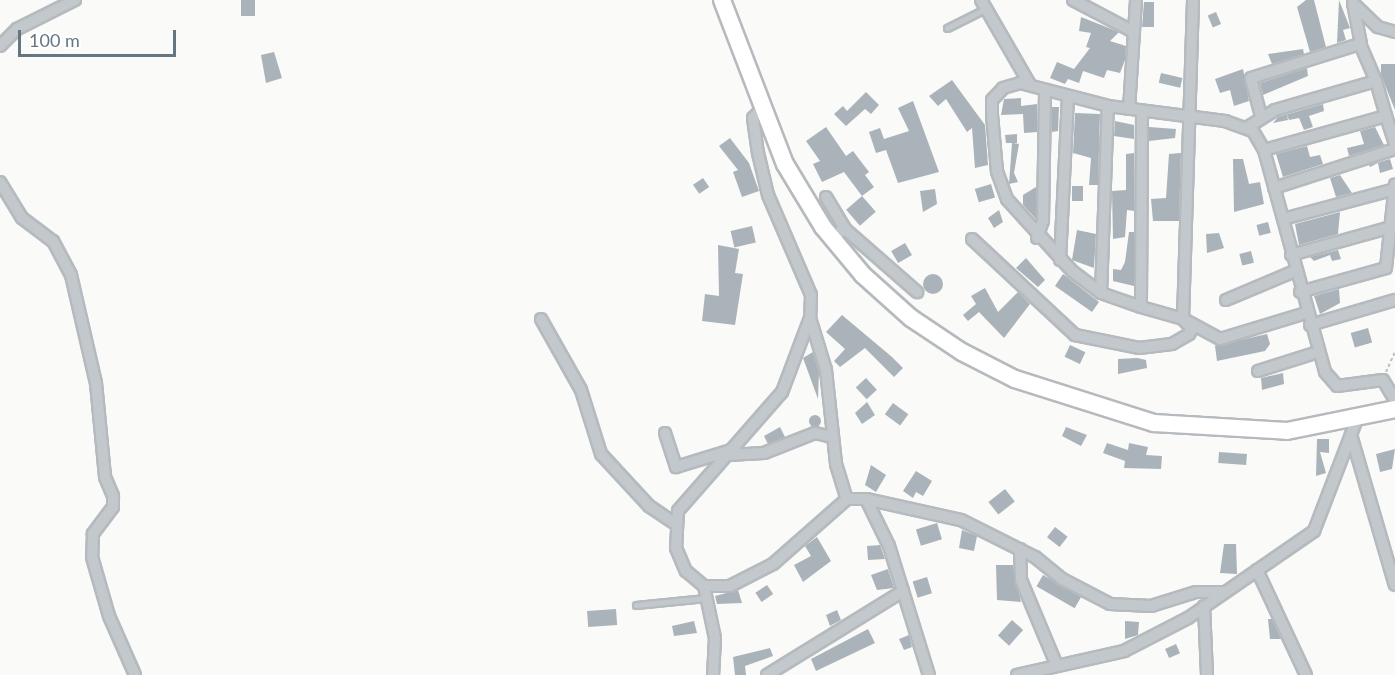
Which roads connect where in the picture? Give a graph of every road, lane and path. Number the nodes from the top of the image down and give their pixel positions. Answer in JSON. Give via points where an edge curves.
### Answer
{"nodes":[{"id":1,"x":75,"y":0,"type":"edge"},
{"id":2,"x":723,"y":0,"type":"edge"},
{"id":3,"x":1073,"y":0,"type":"edge"},
{"id":4,"x":1136,"y":0,"type":"edge"},
{"id":5,"x":1193,"y":0,"type":"edge"},
{"id":6,"x":1353,"y":1,"type":"edge"},
{"id":7,"x":984,"y":4,"type":"edge"},
{"id":8,"x":947,"y":28,"type":"dead end"},
{"id":9,"x":1134,"y":32,"type":"junction"},
{"id":10,"x":1395,"y":32,"type":"edge"},
{"id":11,"x":1361,"y":44,"type":"junction"},
{"id":12,"x":0,"y":46,"type":"edge"},
{"id":13,"x":1376,"y":81,"type":"junction"},
{"id":14,"x":1030,"y":85,"type":"junction"},
{"id":15,"x":1045,"y":91,"type":"junction"},
{"id":16,"x":1068,"y":98,"type":"junction"},
{"id":17,"x":1108,"y":106,"type":"junction"},
{"id":18,"x":1129,"y":109,"type":"junction"},
{"id":19,"x":761,"y":110,"type":"junction"},
{"id":20,"x":1142,"y":112,"type":"junction"},
{"id":21,"x":1261,"y":116,"type":"junction"},
{"id":22,"x":1386,"y":116,"type":"junction"},
{"id":23,"x":1188,"y":117,"type":"junction"},
{"id":24,"x":1248,"y":128,"type":"junction"},
{"id":25,"x":1395,"y":143,"type":"edge"},
{"id":26,"x":1395,"y":149,"type":"edge"},
{"id":27,"x":1264,"y":150,"type":"junction"},
{"id":28,"x":0,"y":182,"type":"edge"},
{"id":29,"x":1394,"y":187,"type":"edge"},
{"id":30,"x":1274,"y":188,"type":"junction"},
{"id":31,"x":826,"y":197,"type":"dead end"},
{"id":32,"x":1283,"y":219,"type":"junction"},
{"id":33,"x":1388,"y":228,"type":"junction"},
{"id":34,"x":838,"y":233,"type":"junction"},
{"id":35,"x":1037,"y":238,"type":"junction"},
{"id":36,"x":972,"y":239,"type":"dead end"},
{"id":37,"x":1291,"y":255,"type":"junction"},
{"id":38,"x":1060,"y":260,"type":"junction"},
{"id":39,"x":1295,"y":271,"type":"junction"},
{"id":40,"x":917,"y":292,"type":"dead end"},
{"id":41,"x":1300,"y":292,"type":"junction"},
{"id":42,"x":1101,"y":293,"type":"junction"},
{"id":43,"x":1226,"y":300,"type":"dead end"},
{"id":44,"x":1395,"y":300,"type":"edge"},
{"id":45,"x":1141,"y":307,"type":"junction"},
{"id":46,"x":1306,"y":313,"type":"junction"},
{"id":47,"x":810,"y":318,"type":"junction"},
{"id":48,"x":541,"y":319,"type":"dead end"},
{"id":49,"x":1183,"y":319,"type":"junction"},
{"id":50,"x":1310,"y":325,"type":"junction"},
{"id":51,"x":1318,"y":352,"type":"junction"},
{"id":52,"x":1395,"y":352,"type":"edge"},
{"id":53,"x":1258,"y":371,"type":"dead end"},
{"id":54,"x":1383,"y":380,"type":"junction"},
{"id":55,"x":1395,"y":400,"type":"edge"},
{"id":56,"x":1395,"y":409,"type":"edge"},
{"id":57,"x":1357,"y":419,"type":"junction"},
{"id":58,"x":665,"y":433,"type":"dead end"},
{"id":59,"x":1352,"y":435,"type":"junction"},
{"id":60,"x":832,"y":437,"type":"junction"},
{"id":61,"x":732,"y":452,"type":"junction"},
{"id":62,"x":847,"y":499,"type":"junction"},
{"id":63,"x":866,"y":499,"type":"junction"},
{"id":64,"x":676,"y":524,"type":"junction"},
{"id":65,"x":1020,"y":549,"type":"junction"},
{"id":66,"x":1257,"y":570,"type":"junction"},
{"id":67,"x":1395,"y":585,"type":"edge"},
{"id":68,"x":704,"y":586,"type":"junction"},
{"id":69,"x":903,"y":591,"type":"junction"},
{"id":70,"x":1225,"y":592,"type":"junction"},
{"id":71,"x":706,"y":598,"type":"junction"},
{"id":72,"x":636,"y":604,"type":"dead end"},
{"id":73,"x":1204,"y":606,"type":"junction"},
{"id":74,"x":1057,"y":666,"type":"junction"},
{"id":75,"x":135,"y":675,"type":"edge"},
{"id":76,"x":713,"y":675,"type":"edge"},
{"id":77,"x":767,"y":675,"type":"edge"},
{"id":78,"x":929,"y":675,"type":"edge"},
{"id":79,"x":1022,"y":675,"type":"edge"},
{"id":80,"x":1207,"y":675,"type":"edge"},
{"id":81,"x":1306,"y":675,"type":"edge"}],
"edges":[{"from":1,"to":12,"type":"street","via":[[17,29]]},
{"from":2,"to":19,"type":"main road"},
{"from":3,"to":9,"type":"street"},
{"from":4,"to":9,"type":"street"},
{"from":5,"to":23,"type":"street"},
{"from":6,"to":10,"type":"street","via":[[1378,27]]},
{"from":6,"to":11,"type":"street"},
{"from":7,"to":8,"type":"lane"},
{"from":7,"to":14,"type":"street"},
{"from":9,"to":18,"type":"street"},
{"from":11,"to":13,"type":"street"},
{"from":11,"to":21,"type":"street","via":[[1251,78]]},
{"from":13,"to":21,"type":"street"},
{"from":13,"to":22,"type":"street"},
{"from":14,"to":15,"type":"street"},
{"from":14,"to":35,"type":"street","via":[[1002,88],[992,100],[992,115],[1000,184]]},
{"from":15,"to":16,"type":"street"},
{"from":15,"to":35,"type":"street","via":[[1043,221]]},
{"from":16,"to":17,"type":"street"},
{"from":16,"to":38,"type":"street"},
{"from":17,"to":18,"type":"street"},
{"from":17,"to":42,"type":"street"},
{"from":18,"to":20,"type":"street"},
{"from":19,"to":34,"type":"main road","via":[[785,164]]},
{"from":19,"to":47,"type":"street","via":[[753,118],[758,153],[768,195],[811,295]]},
{"from":20,"to":23,"type":"street"},
{"from":20,"to":45,"type":"street"},
{"from":21,"to":24,"type":"street"},
{"from":22,"to":25,"type":"street"},
{"from":22,"to":27,"type":"street"},
{"from":23,"to":24,"type":"street"},
{"from":23,"to":49,"type":"street"},
{"from":24,"to":27,"type":"street"},
{"from":26,"to":30,"type":"street"},
{"from":27,"to":30,"type":"street"},
{"from":28,"to":75,"type":"street","via":[[22,218],[53,241],[74,286],[96,383],[105,477],[113,496],[113,507],[93,534],[92,557],[109,616]]},
{"from":29,"to":32,"type":"street"},
{"from":29,"to":33,"type":"street"},
{"from":30,"to":32,"type":"street"},
{"from":31,"to":34,"type":"street"},
{"from":32,"to":37,"type":"street"},
{"from":33,"to":37,"type":"street"},
{"from":33,"to":41,"type":"street","via":[[1386,268]]},
{"from":34,"to":40,"type":"street"},
{"from":34,"to":57,"type":"main road","via":[[863,275],[928,330],[1016,379],[1083,404],[1154,423],[1221,430],[1287,431]]},
{"from":35,"to":38,"type":"street"},
{"from":36,"to":49,"type":"street","via":[[1075,335],[1113,345],[1159,347],[1189,334],[1192,329]]},
{"from":37,"to":39,"type":"street"},
{"from":38,"to":42,"type":"street"},
{"from":39,"to":41,"type":"street"},
{"from":39,"to":43,"type":"street"},
{"from":41,"to":46,"type":"street"},
{"from":42,"to":45,"type":"street"},
{"from":44,"to":50,"type":"street"},
{"from":45,"to":49,"type":"street"},
{"from":46,"to":49,"type":"street","via":[[1220,339]]},
{"from":46,"to":50,"type":"street"},
{"from":47,"to":60,"type":"street","via":[[826,370]]},
{"from":47,"to":61,"type":"street","via":[[784,387]]},
{"from":48,"to":64,"type":"street","via":[[581,390],[601,454],[649,506]]},
{"from":50,"to":51,"type":"street"},
{"from":51,"to":53,"type":"street"},
{"from":51,"to":54,"type":"street","via":[[1337,386]]},
{"from":52,"to":54,"type":"path"},
{"from":54,"to":55,"type":"street"},
{"from":56,"to":57,"type":"main road"},
{"from":57,"to":59,"type":"street"},
{"from":58,"to":61,"type":"street","via":[[676,466]]},
{"from":59,"to":66,"type":"street","via":[[1314,531]]},
{"from":59,"to":67,"type":"street"},
{"from":60,"to":61,"type":"street","via":[[815,433],[764,453]]},
{"from":60,"to":62,"type":"street"},
{"from":61,"to":64,"type":"street","via":[[684,500]]},
{"from":62,"to":63,"type":"street"},
{"from":62,"to":68,"type":"street","via":[[773,564],[730,586]]},
{"from":63,"to":65,"type":"street","via":[[953,517]]},
{"from":63,"to":69,"type":"street"},
{"from":64,"to":68,"type":"street","via":[[679,558]]},
{"from":65,"to":70,"type":"street","via":[[1083,592],[1120,606]]},
{"from":65,"to":74,"type":"street","via":[[1021,580]]},
{"from":66,"to":70,"type":"street"},
{"from":66,"to":81,"type":"street"},
{"from":68,"to":71,"type":"street"},
{"from":69,"to":77,"type":"street"},
{"from":69,"to":78,"type":"street"},
{"from":70,"to":73,"type":"street"},
{"from":71,"to":72,"type":"lane"},
{"from":71,"to":76,"type":"street","via":[[715,638]]},
{"from":73,"to":74,"type":"street","via":[[1124,651]]},
{"from":73,"to":80,"type":"street"},
{"from":74,"to":79,"type":"street"}]}
